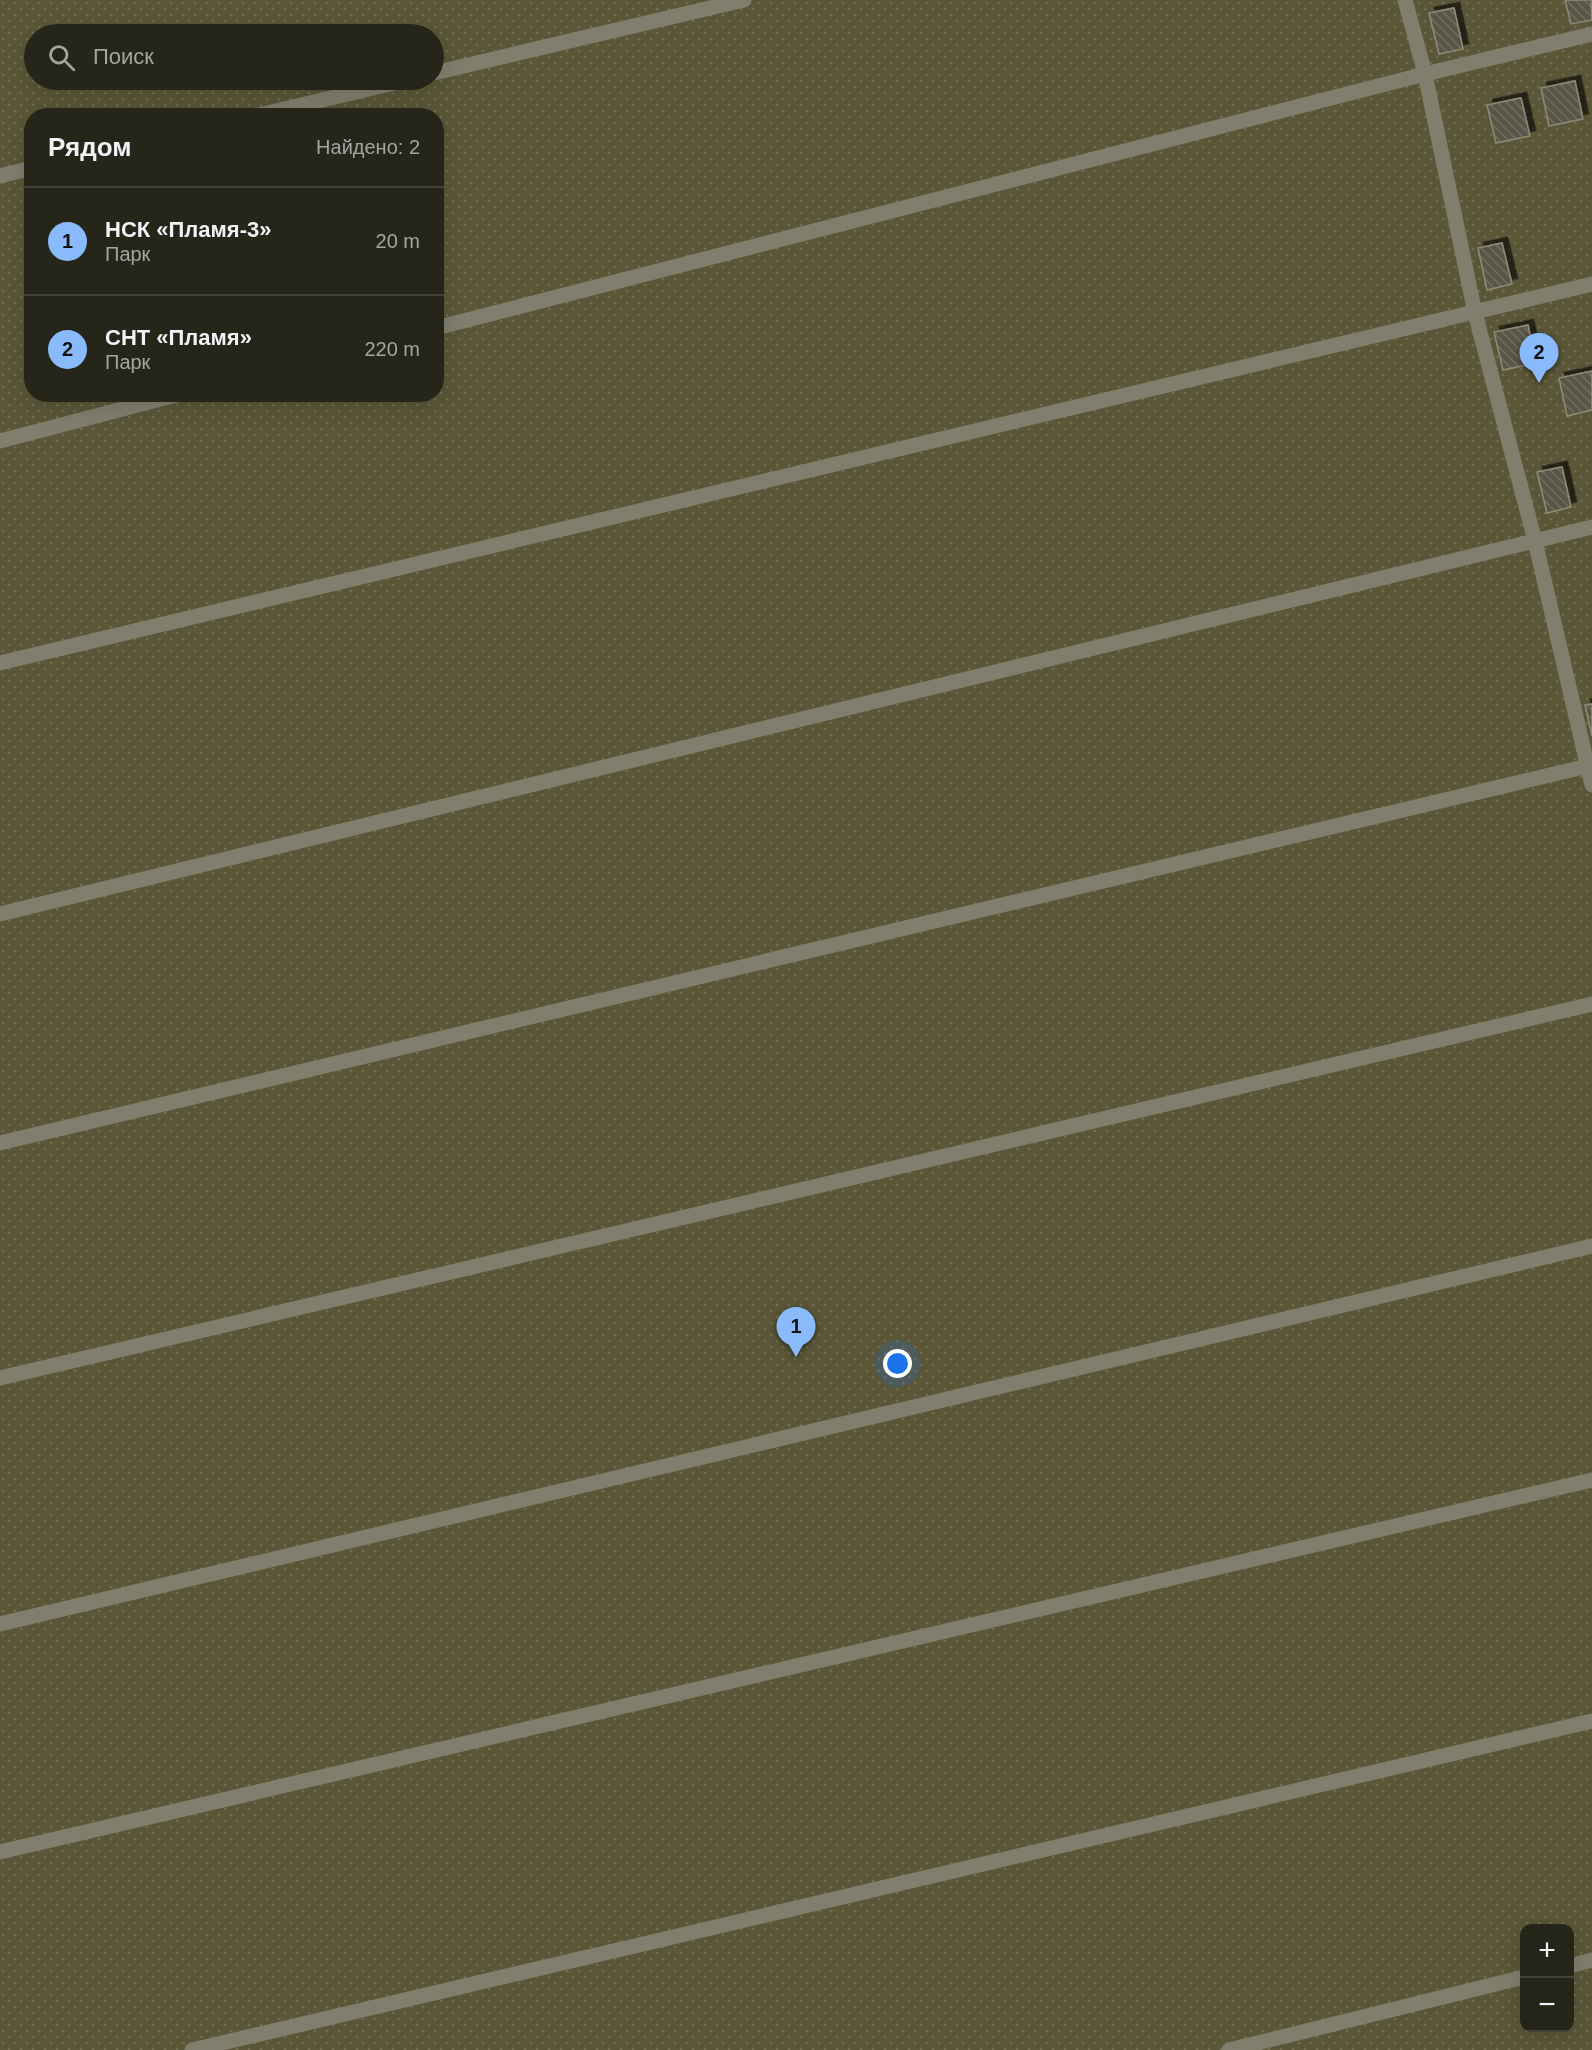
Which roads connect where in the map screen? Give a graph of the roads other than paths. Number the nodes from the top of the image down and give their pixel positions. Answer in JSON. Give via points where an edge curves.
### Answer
{"nodes":[{"id":1,"x":744,"y":0,"type":"edge"},
{"id":2,"x":1405,"y":0,"type":"edge"},
{"id":3,"x":1592,"y":34,"type":"edge"},
{"id":4,"x":444,"y":71,"type":"edge"},
{"id":5,"x":1425,"y":74,"type":"junction"},
{"id":6,"x":365,"y":90,"type":"edge"},
{"id":7,"x":289,"y":108,"type":"edge"},
{"id":8,"x":24,"y":170,"type":"edge"},
{"id":9,"x":0,"y":176,"type":"edge"},
{"id":10,"x":1592,"y":284,"type":"edge"},
{"id":11,"x":1475,"y":313,"type":"junction"},
{"id":12,"x":444,"y":326,"type":"edge"},
{"id":13,"x":149,"y":402,"type":"edge"},
{"id":14,"x":0,"y":441,"type":"edge"},
{"id":15,"x":1592,"y":526,"type":"edge"},
{"id":16,"x":1535,"y":541,"type":"junction"},
{"id":17,"x":0,"y":663,"type":"edge"},
{"id":18,"x":1589,"y":765,"type":"edge"},
{"id":19,"x":1592,"y":785,"type":"edge"},
{"id":20,"x":0,"y":914,"type":"edge"},
{"id":21,"x":1592,"y":1005,"type":"edge"},
{"id":22,"x":0,"y":1143,"type":"edge"},
{"id":23,"x":1592,"y":1246,"type":"edge"},
{"id":24,"x":0,"y":1378,"type":"edge"},
{"id":25,"x":1592,"y":1480,"type":"edge"},
{"id":26,"x":0,"y":1624,"type":"edge"},
{"id":27,"x":1592,"y":1721,"type":"edge"},
{"id":28,"x":0,"y":1852,"type":"edge"},
{"id":29,"x":1592,"y":1960,"type":"edge"},
{"id":30,"x":1574,"y":1965,"type":"edge"},
{"id":31,"x":1520,"y":1978,"type":"edge"},
{"id":32,"x":192,"y":2050,"type":"edge"},
{"id":33,"x":1228,"y":2050,"type":"edge"}],
"edges":[{"from":1,"to":4,"type":"street"},
{"from":2,"to":5,"type":"street"},
{"from":3,"to":5,"type":"street"},
{"from":5,"to":11,"type":"street"},
{"from":5,"to":12,"type":"street"},
{"from":6,"to":7,"type":"street"},
{"from":8,"to":9,"type":"street"},
{"from":10,"to":11,"type":"street"},
{"from":11,"to":16,"type":"street"},
{"from":11,"to":17,"type":"street"},
{"from":13,"to":14,"type":"street"},
{"from":15,"to":16,"type":"street"},
{"from":16,"to":18,"type":"street"},
{"from":16,"to":20,"type":"street"},
{"from":18,"to":19,"type":"street"},
{"from":18,"to":22,"type":"street"},
{"from":21,"to":24,"type":"street"},
{"from":23,"to":26,"type":"street"},
{"from":25,"to":28,"type":"street"},
{"from":27,"to":32,"type":"street"},
{"from":29,"to":30,"type":"street"},
{"from":31,"to":33,"type":"street"}]}
